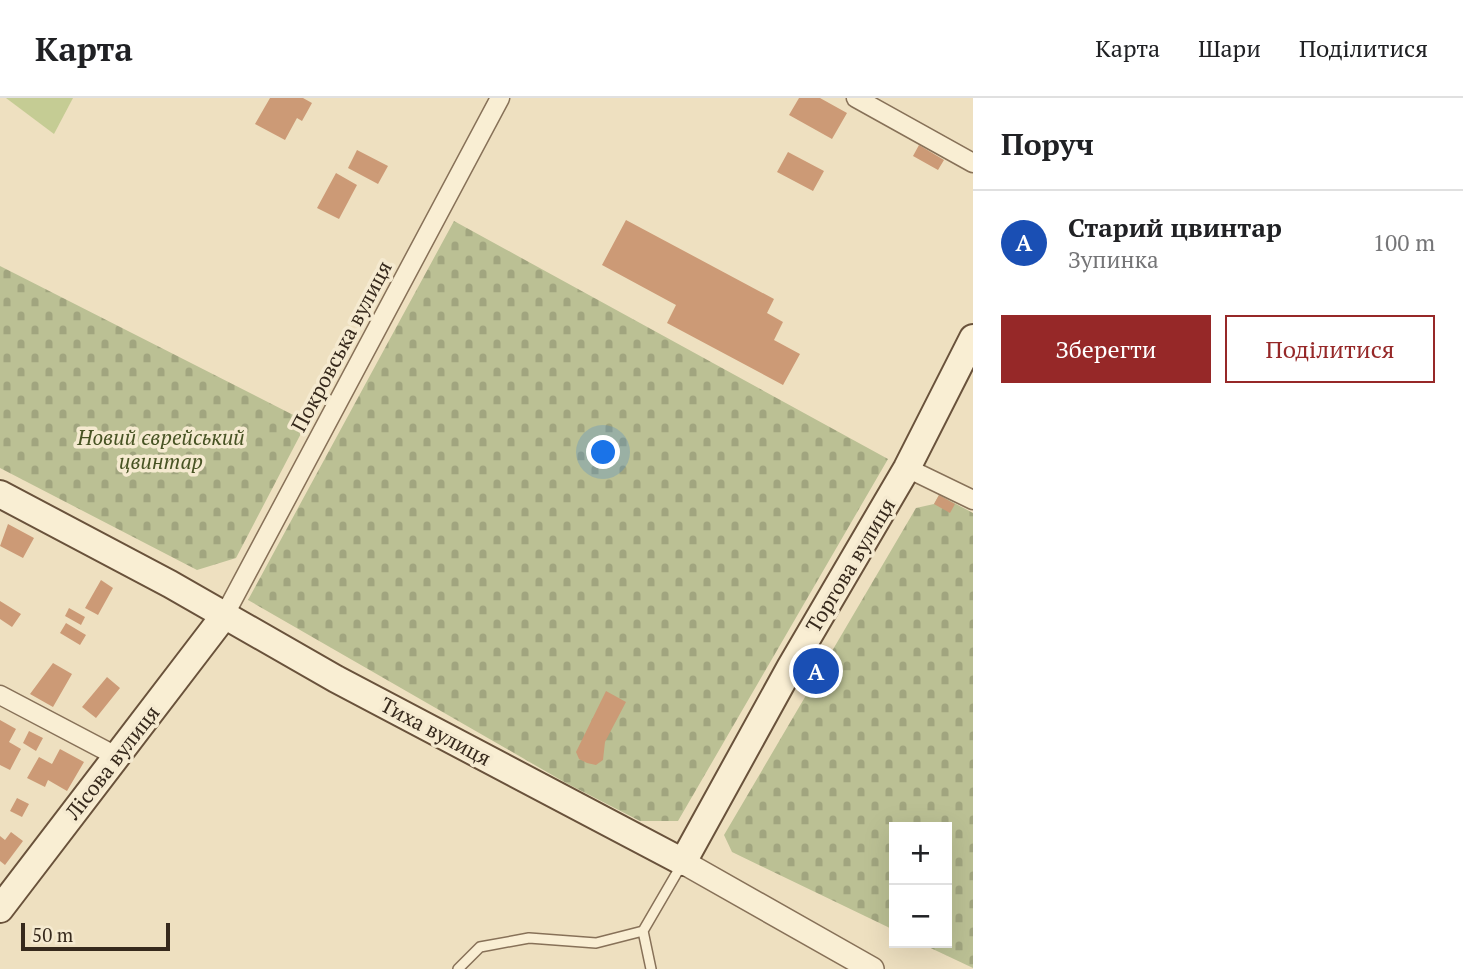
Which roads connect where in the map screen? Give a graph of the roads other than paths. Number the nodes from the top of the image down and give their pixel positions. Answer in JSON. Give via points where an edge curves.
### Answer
{"nodes":[{"id":1,"x":500,"y":98,"type":"edge"},
{"id":2,"x":856,"y":98,"type":"edge"},
{"id":3,"x":973,"y":163,"type":"edge"},
{"id":4,"x":973,"y":338,"type":"edge"},
{"id":5,"x":907,"y":468,"type":"junction"},
{"id":6,"x":0,"y":494,"type":"edge"},
{"id":7,"x":973,"y":500,"type":"edge"},
{"id":8,"x":224,"y":616,"type":"junction"},
{"id":9,"x":0,"y":695,"type":"edge"},
{"id":10,"x":116,"y":756,"type":"junction"},
{"id":11,"x":683,"y":862,"type":"junction"},
{"id":12,"x":0,"y":909,"type":"edge"},
{"id":13,"x":643,"y":931,"type":"junction"},
{"id":14,"x":458,"y":969,"type":"edge"},
{"id":15,"x":651,"y":969,"type":"edge"},
{"id":16,"x":872,"y":969,"type":"edge"}],
"edges":[{"from":1,"to":8,"type":"street","name":"Покровська вулиця"},
{"from":2,"to":3,"type":"street"},
{"from":4,"to":5,"type":"main road","name":"Торгова вулиця"},
{"from":5,"to":7,"type":"street"},
{"from":5,"to":11,"type":"main road","name":"Торгова вулиця"},
{"from":6,"to":8,"type":"main road","name":"Тиха вулиця"},
{"from":8,"to":10,"type":"main road","name":"Лісова вулиця"},
{"from":8,"to":11,"type":"main road","name":"Тиха вулиця"},
{"from":9,"to":10,"type":"street"},
{"from":10,"to":12,"type":"main road","name":"Лісова вулиця"},
{"from":11,"to":13,"type":"lane"},
{"from":11,"to":16,"type":"street","name":"Тиха вулиця"},
{"from":13,"to":14,"type":"lane","via":[[596,943],[529,938],[480,947]]},
{"from":13,"to":15,"type":"lane"}]}
